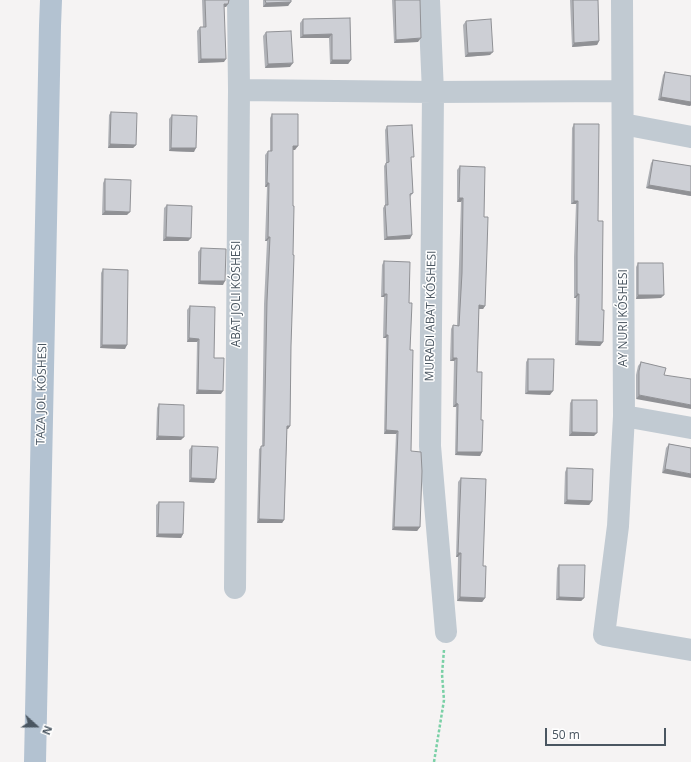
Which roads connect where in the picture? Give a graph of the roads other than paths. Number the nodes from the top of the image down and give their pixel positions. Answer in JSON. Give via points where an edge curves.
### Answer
{"nodes":[{"id":1,"x":51,"y":0,"type":"edge"},
{"id":2,"x":238,"y":0,"type":"edge"},
{"id":3,"x":429,"y":0,"type":"edge"},
{"id":4,"x":622,"y":0,"type":"edge"},
{"id":5,"x":239,"y":90,"type":"junction"},
{"id":6,"x":622,"y":91,"type":"junction"},
{"id":7,"x":433,"y":92,"type":"junction"},
{"id":8,"x":623,"y":124,"type":"junction"},
{"id":9,"x":691,"y":137,"type":"edge"},
{"id":10,"x":624,"y":416,"type":"junction"},
{"id":11,"x":691,"y":428,"type":"edge"},
{"id":12,"x":235,"y":588,"type":"dead end"},
{"id":13,"x":446,"y":632,"type":"road end"},
{"id":14,"x":691,"y":650,"type":"edge"},
{"id":15,"x":35,"y":762,"type":"edge"}],
"edges":[{"from":1,"to":15,"type":"main road","name":"TAZA JOL KÓSHESI"},
{"from":2,"to":5,"type":"street"},
{"from":3,"to":7,"type":"street"},
{"from":4,"to":6,"type":"street"},
{"from":5,"to":7,"type":"street"},
{"from":5,"to":12,"type":"street"},
{"from":6,"to":7,"type":"street"},
{"from":6,"to":8,"type":"street"},
{"from":7,"to":13,"type":"street","via":[[430,446]]},
{"from":8,"to":9,"type":"street"},
{"from":8,"to":10,"type":"street"},
{"from":10,"to":11,"type":"street"},
{"from":10,"to":14,"type":"street","via":[[618,526],[604,634]]}]}
